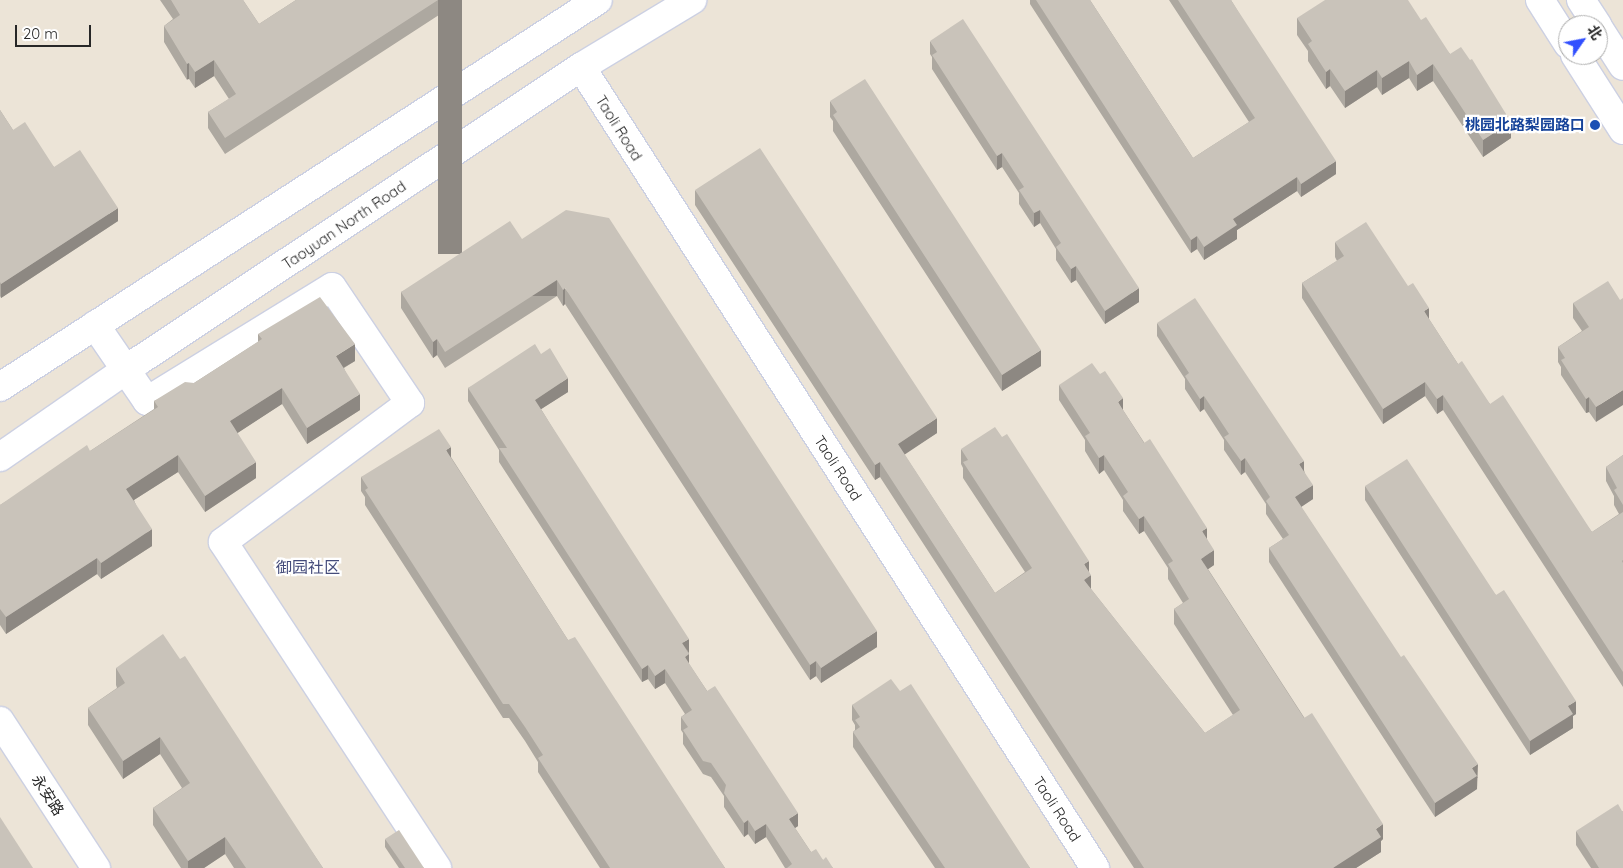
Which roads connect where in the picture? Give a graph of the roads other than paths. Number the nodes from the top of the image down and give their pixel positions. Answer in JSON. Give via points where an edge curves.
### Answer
{"nodes":[{"id":1,"x":598,"y":0,"type":"edge"},
{"id":2,"x":692,"y":0,"type":"edge"},
{"id":3,"x":1540,"y":0,"type":"edge"},
{"id":4,"x":1580,"y":0,"type":"edge"},
{"id":5,"x":1590,"y":15,"type":"edge"},
{"id":6,"x":1558,"y":28,"type":"edge"},
{"id":7,"x":1608,"y":43,"type":"edge"},
{"id":8,"x":1581,"y":65,"type":"edge"},
{"id":9,"x":1623,"y":66,"type":"edge"},
{"id":10,"x":582,"y":67,"type":"junction"},
{"id":11,"x":1623,"y":130,"type":"edge"},
{"id":12,"x":95,"y":325,"type":"junction"},
{"id":13,"x":126,"y":369,"type":"junction"},
{"id":14,"x":0,"y":388,"type":"edge"},
{"id":15,"x":0,"y":457,"type":"edge"},
{"id":16,"x":0,"y":721,"type":"edge"},
{"id":17,"x":96,"y":868,"type":"edge"},
{"id":18,"x":437,"y":868,"type":"edge"},
{"id":19,"x":1095,"y":868,"type":"edge"}],
"edges":[{"from":1,"to":12,"type":"street"},
{"from":2,"to":10,"type":"street","name":"Taoyuan North Road"},
{"from":3,"to":6,"type":"street"},
{"from":4,"to":5,"type":"street"},
{"from":7,"to":9,"type":"street"},
{"from":8,"to":11,"type":"street"},
{"from":10,"to":13,"type":"street","name":"Taoyuan North Road"},
{"from":10,"to":19,"type":"street","name":"Taoli Road"},
{"from":12,"to":13,"type":"street"},
{"from":12,"to":14,"type":"street"},
{"from":13,"to":15,"type":"street","name":"Taoyuan North Road"},
{"from":13,"to":18,"type":"street","via":[[147,401],[332,287],[410,403],[223,542]]},
{"from":16,"to":17,"type":"street","name":"永安路"}]}
